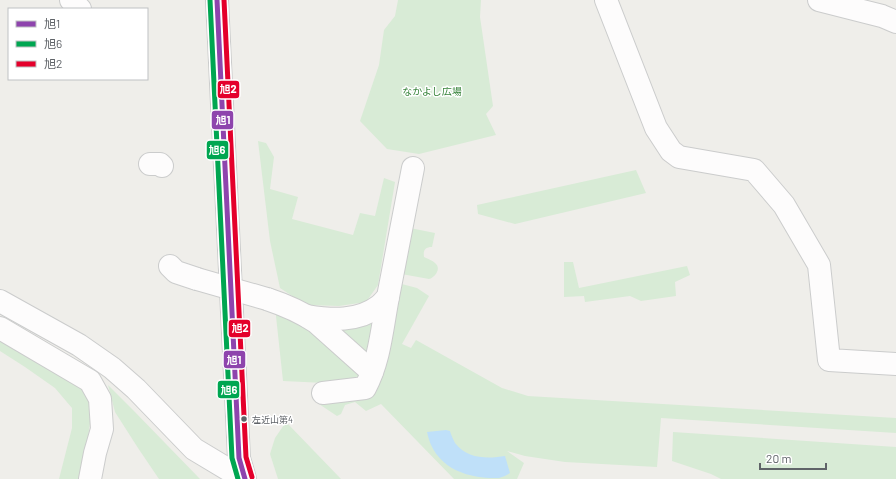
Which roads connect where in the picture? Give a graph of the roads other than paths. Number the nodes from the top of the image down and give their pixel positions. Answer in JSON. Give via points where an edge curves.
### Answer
{"nodes":[{"id":1,"x":70,"y":0,"type":"edge"},
{"id":2,"x":217,"y":0,"type":"edge"},
{"id":3,"x":606,"y":0,"type":"edge"},
{"id":4,"x":819,"y":0,"type":"edge"},
{"id":5,"x":79,"y":8,"type":"edge"},
{"id":6,"x":896,"y":22,"type":"edge"},
{"id":7,"x":413,"y":168,"type":"dead end"},
{"id":8,"x":187,"y":273,"type":"dead end"},
{"id":9,"x":388,"y":297,"type":"junction"},
{"id":10,"x":0,"y":301,"type":"edge"},
{"id":11,"x":307,"y":316,"type":"junction"},
{"id":12,"x":0,"y":328,"type":"edge"},
{"id":13,"x":896,"y":364,"type":"edge"},
{"id":14,"x":372,"y":372,"type":"junction"},
{"id":15,"x":323,"y":393,"type":"dead end"},
{"id":16,"x":90,"y":479,"type":"edge"},
{"id":17,"x":245,"y":479,"type":"edge"}],
"edges":[{"from":1,"to":5,"type":"street"},
{"from":2,"to":17,"type":"street","via":[[239,458]]},
{"from":3,"to":13,"type":"street","via":[[656,128],[671,151],[678,157],[754,170],[784,205],[819,265],[829,360]]},
{"from":4,"to":6,"type":"street"},
{"from":7,"to":9,"type":"street"},
{"from":8,"to":11,"type":"street","bridge":true,"via":[[284,304]]},
{"from":9,"to":11,"type":"street","via":[[379,306],[357,317],[326,319]]},
{"from":9,"to":14,"type":"street","via":[[378,357]]},
{"from":10,"to":17,"type":"street","via":[[78,345],[112,368],[194,449]]},
{"from":11,"to":14,"type":"street"},
{"from":12,"to":16,"type":"street","via":[[90,381],[100,399],[102,429]]},
{"from":14,"to":15,"type":"street","via":[[365,388]]}]}
